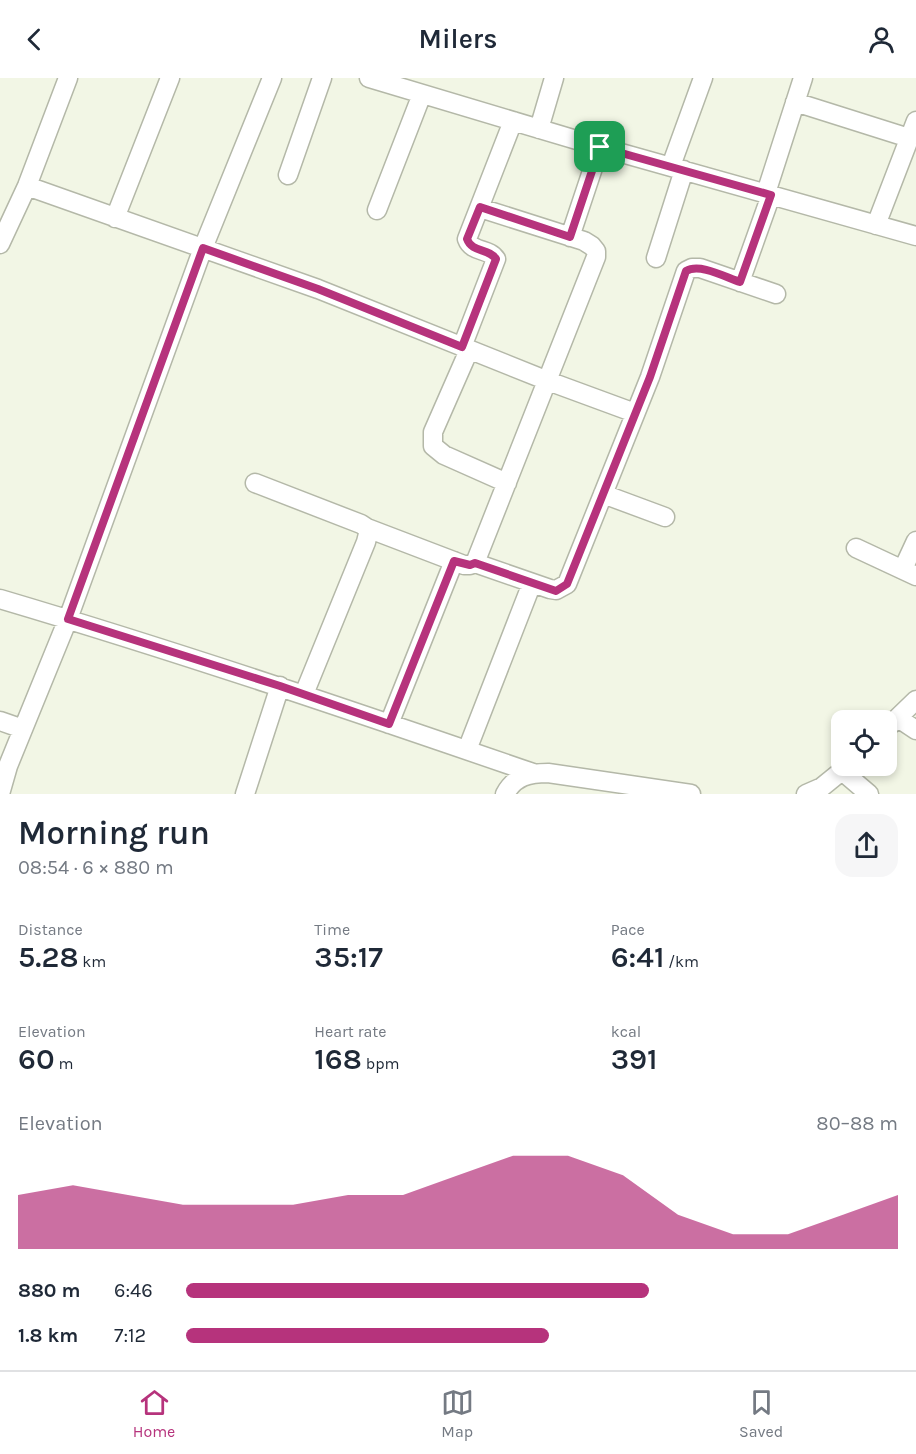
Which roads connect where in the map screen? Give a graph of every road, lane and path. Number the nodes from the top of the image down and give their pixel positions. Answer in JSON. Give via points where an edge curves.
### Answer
{"nodes":[{"id":1,"x":68,"y":78,"type":"edge"},
{"id":2,"x":170,"y":78,"type":"edge"},
{"id":3,"x":272,"y":78,"type":"edge"},
{"id":4,"x":322,"y":78,"type":"edge"},
{"id":5,"x":369,"y":78,"type":"edge"},
{"id":6,"x":554,"y":78,"type":"edge"},
{"id":7,"x":703,"y":78,"type":"edge"},
{"id":8,"x":803,"y":78,"type":"edge"},
{"id":9,"x":388,"y":81,"type":"edge"},
{"id":10,"x":422,"y":94,"type":"junction"},
{"id":11,"x":795,"y":102,"type":"junction"},
{"id":12,"x":513,"y":121,"type":"junction"},
{"id":13,"x":916,"y":121,"type":"edge"},
{"id":14,"x":539,"y":129,"type":"junction"},
{"id":15,"x":909,"y":138,"type":"junction"},
{"id":16,"x":600,"y":147,"type":"junction"},
{"id":17,"x":677,"y":168,"type":"junction"},
{"id":18,"x":288,"y":175,"type":"dead end"},
{"id":19,"x":27,"y":186,"type":"junction"},
{"id":20,"x":769,"y":194,"type":"junction"},
{"id":21,"x":480,"y":207,"type":"junction"},
{"id":22,"x":377,"y":210,"type":"dead end"},
{"id":23,"x":116,"y":218,"type":"junction"},
{"id":24,"x":876,"y":225,"type":"junction"},
{"id":25,"x":916,"y":236,"type":"edge"},
{"id":26,"x":570,"y":237,"type":"junction"},
{"id":27,"x":0,"y":244,"type":"edge"},
{"id":28,"x":203,"y":248,"type":"junction"},
{"id":29,"x":656,"y":258,"type":"dead end"},
{"id":30,"x":740,"y":282,"type":"junction"},
{"id":31,"x":777,"y":294,"type":"dead end"},
{"id":32,"x":466,"y":348,"type":"junction"},
{"id":33,"x":548,"y":381,"type":"junction"},
{"id":34,"x":635,"y":412,"type":"junction"},
{"id":35,"x":255,"y":483,"type":"dead end"},
{"id":36,"x":507,"y":483,"type":"junction"},
{"id":37,"x":603,"y":494,"type":"junction"},
{"id":38,"x":665,"y":517,"type":"dead end"},
{"id":39,"x":367,"y":528,"type":"junction"},
{"id":40,"x":916,"y":541,"type":"edge"},
{"id":41,"x":856,"y":548,"type":"dead end"},
{"id":42,"x":454,"y":561,"type":"junction"},
{"id":43,"x":475,"y":563,"type":"junction"},
{"id":44,"x":909,"y":572,"type":"edge"},
{"id":45,"x":532,"y":583,"type":"junction"},
{"id":46,"x":0,"y":599,"type":"edge"},
{"id":47,"x":68,"y":619,"type":"junction"},
{"id":48,"x":280,"y":686,"type":"junction"},
{"id":49,"x":304,"y":694,"type":"junction"},
{"id":50,"x":916,"y":700,"type":"edge"},
{"id":51,"x":897,"y":718,"type":"edge"},
{"id":52,"x":0,"y":721,"type":"edge"},
{"id":53,"x":389,"y":724,"type":"junction"},
{"id":54,"x":897,"y":724,"type":"edge"},
{"id":55,"x":23,"y":729,"type":"junction"},
{"id":56,"x":916,"y":730,"type":"edge"},
{"id":57,"x":467,"y":750,"type":"junction"},
{"id":58,"x":533,"y":773,"type":"junction"},
{"id":59,"x":836,"y":776,"type":"edge"},
{"id":60,"x":853,"y":776,"type":"edge"},
{"id":61,"x":0,"y":794,"type":"edge"},
{"id":62,"x":245,"y":794,"type":"edge"},
{"id":63,"x":505,"y":794,"type":"edge"},
{"id":64,"x":691,"y":794,"type":"edge"},
{"id":65,"x":806,"y":794,"type":"edge"},
{"id":66,"x":869,"y":794,"type":"edge"}],
"edges":[{"from":1,"to":19,"type":"street"},
{"from":2,"to":23,"type":"street"},
{"from":3,"to":28,"type":"street"},
{"from":4,"to":18,"type":"street"},
{"from":5,"to":9,"type":"street"},
{"from":6,"to":14,"type":"street"},
{"from":7,"to":17,"type":"street"},
{"from":8,"to":11,"type":"street"},
{"from":9,"to":10,"type":"street"},
{"from":10,"to":12,"type":"street"},
{"from":10,"to":22,"type":"street"},
{"from":11,"to":15,"type":"street"},
{"from":11,"to":20,"type":"street"},
{"from":12,"to":14,"type":"street"},
{"from":12,"to":21,"type":"street"},
{"from":13,"to":15,"type":"street"},
{"from":14,"to":16,"type":"street"},
{"from":15,"to":24,"type":"street"},
{"from":16,"to":17,"type":"street"},
{"from":16,"to":26,"type":"street"},
{"from":17,"to":20,"type":"street"},
{"from":17,"to":29,"type":"street"},
{"from":19,"to":23,"type":"street"},
{"from":19,"to":27,"type":"street"},
{"from":20,"to":24,"type":"street"},
{"from":20,"to":30,"type":"street"},
{"from":21,"to":26,"type":"street"},
{"from":21,"to":32,"type":"street","via":[[468,244],[496,259]]},
{"from":23,"to":28,"type":"street"},
{"from":24,"to":25,"type":"street"},
{"from":26,"to":33,"type":"street","via":[[592,246],[596,257]]},
{"from":28,"to":32,"type":"street"},
{"from":28,"to":47,"type":"street"},
{"from":30,"to":31,"type":"street"},
{"from":30,"to":34,"type":"street","via":[[700,268],[686,271]]},
{"from":32,"to":33,"type":"street"},
{"from":32,"to":36,"type":"street","via":[[433,432],[433,446],[444,455]]},
{"from":33,"to":34,"type":"street"},
{"from":33,"to":36,"type":"street"},
{"from":34,"to":37,"type":"street"},
{"from":35,"to":39,"type":"street"},
{"from":36,"to":43,"type":"street"},
{"from":37,"to":38,"type":"street"},
{"from":37,"to":45,"type":"street","via":[[567,584],[556,591]]},
{"from":39,"to":42,"type":"street"},
{"from":39,"to":49,"type":"street","via":[[366,542]]},
{"from":40,"to":44,"type":"street"},
{"from":41,"to":44,"type":"street"},
{"from":42,"to":43,"type":"street"},
{"from":42,"to":53,"type":"street"},
{"from":43,"to":45,"type":"street"},
{"from":45,"to":57,"type":"street"},
{"from":46,"to":47,"type":"street"},
{"from":47,"to":48,"type":"street"},
{"from":47,"to":55,"type":"street"},
{"from":48,"to":49,"type":"street"},
{"from":48,"to":62,"type":"street"},
{"from":49,"to":53,"type":"street"},
{"from":50,"to":51,"type":"street"},
{"from":52,"to":55,"type":"street"},
{"from":53,"to":57,"type":"street"},
{"from":54,"to":56,"type":"street"},
{"from":55,"to":61,"type":"street"},
{"from":57,"to":58,"type":"street"},
{"from":58,"to":63,"type":"street","via":[[517,779]]},
{"from":58,"to":64,"type":"street"},
{"from":59,"to":65,"type":"street"},
{"from":60,"to":66,"type":"street"}]}
